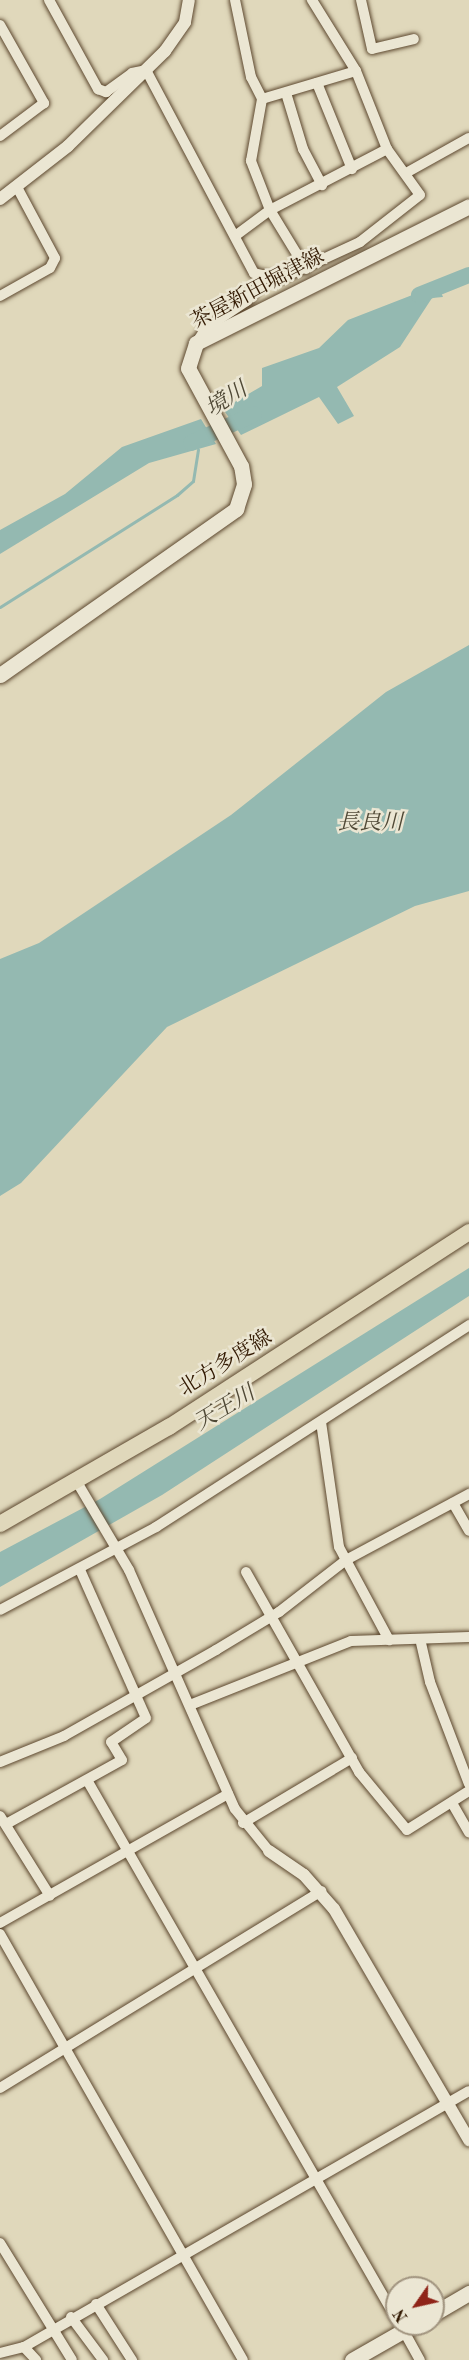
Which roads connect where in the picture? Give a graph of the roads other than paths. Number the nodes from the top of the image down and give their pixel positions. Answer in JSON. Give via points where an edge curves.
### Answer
{"nodes":[{"id":1,"x":49,"y":0,"type":"edge"},
{"id":2,"x":189,"y":0,"type":"edge"},
{"id":3,"x":236,"y":0,"type":"edge"},
{"id":4,"x":312,"y":0,"type":"edge"},
{"id":5,"x":361,"y":0,"type":"edge"},
{"id":6,"x":0,"y":24,"type":"edge"},
{"id":7,"x":414,"y":39,"type":"dead end"},
{"id":8,"x":146,"y":70,"type":"junction"},
{"id":9,"x":356,"y":71,"type":"junction"},
{"id":10,"x":317,"y":83,"type":"junction"},
{"id":11,"x":286,"y":93,"type":"junction"},
{"id":12,"x":262,"y":99,"type":"junction"},
{"id":13,"x":0,"y":136,"type":"edge"},
{"id":14,"x":469,"y":138,"type":"edge"},
{"id":15,"x":387,"y":149,"type":"junction"},
{"id":16,"x":352,"y":169,"type":"junction"},
{"id":17,"x":406,"y":173,"type":"junction"},
{"id":18,"x":322,"y":184,"type":"junction"},
{"id":19,"x":17,"y":187,"type":"junction"},
{"id":20,"x":0,"y":199,"type":"edge"},
{"id":21,"x":469,"y":206,"type":"edge"},
{"id":22,"x":270,"y":210,"type":"junction"},
{"id":23,"x":235,"y":236,"type":"junction"},
{"id":24,"x":306,"y":269,"type":"junction"},
{"id":25,"x":263,"y":279,"type":"junction"},
{"id":26,"x":0,"y":296,"type":"edge"},
{"id":27,"x":196,"y":342,"type":"junction"},
{"id":28,"x":0,"y":675,"type":"edge"},
{"id":29,"x":469,"y":1232,"type":"edge"},
{"id":30,"x":469,"y":1325,"type":"edge"},
{"id":31,"x":321,"y":1422,"type":"junction"},
{"id":32,"x":80,"y":1486,"type":"junction"},
{"id":33,"x":469,"y":1494,"type":"edge"},
{"id":34,"x":453,"y":1503,"type":"junction"},
{"id":35,"x":0,"y":1524,"type":"edge"},
{"id":36,"x":469,"y":1531,"type":"edge"},
{"id":37,"x":116,"y":1544,"type":"junction"},
{"id":38,"x":346,"y":1560,"type":"junction"},
{"id":39,"x":80,"y":1570,"type":"junction"},
{"id":40,"x":246,"y":1572,"type":"dead end"},
{"id":41,"x":0,"y":1610,"type":"edge"},
{"id":42,"x":272,"y":1616,"type":"junction"},
{"id":43,"x":469,"y":1637,"type":"edge"},
{"id":44,"x":389,"y":1640,"type":"junction"},
{"id":45,"x":421,"y":1642,"type":"junction"},
{"id":46,"x":298,"y":1661,"type":"junction"},
{"id":47,"x":173,"y":1671,"type":"junction"},
{"id":48,"x":134,"y":1694,"type":"junction"},
{"id":49,"x":190,"y":1705,"type":"junction"},
{"id":50,"x":352,"y":1758,"type":"junction"},
{"id":51,"x":0,"y":1762,"type":"edge"},
{"id":52,"x":87,"y":1780,"type":"junction"},
{"id":53,"x":469,"y":1784,"type":"edge"},
{"id":54,"x":469,"y":1791,"type":"edge"},
{"id":55,"x":228,"y":1794,"type":"junction"},
{"id":56,"x":452,"y":1803,"type":"junction"},
{"id":57,"x":4,"y":1820,"type":"edge"},
{"id":58,"x":243,"y":1822,"type":"junction"},
{"id":59,"x":469,"y":1833,"type":"edge"},
{"id":60,"x":269,"y":1851,"type":"joint"},
{"id":61,"x":129,"y":1853,"type":"junction"},
{"id":62,"x":321,"y":1892,"type":"junction"},
{"id":63,"x":50,"y":1896,"type":"junction"},
{"id":64,"x":0,"y":1923,"type":"edge"},
{"id":65,"x":0,"y":1934,"type":"edge"},
{"id":66,"x":196,"y":1970,"type":"junction"},
{"id":67,"x":66,"y":2049,"type":"junction"},
{"id":68,"x":0,"y":2088,"type":"edge"},
{"id":69,"x":469,"y":2091,"type":"edge"},
{"id":70,"x":448,"y":2103,"type":"junction"},
{"id":71,"x":469,"y":2140,"type":"edge"},
{"id":72,"x":315,"y":2179,"type":"junction"},
{"id":73,"x":0,"y":2243,"type":"edge"},
{"id":74,"x":183,"y":2254,"type":"junction"},
{"id":75,"x":469,"y":2293,"type":"edge"},
{"id":76,"x":385,"y":2294,"type":"edge"},
{"id":77,"x":96,"y":2304,"type":"junction"},
{"id":78,"x":445,"y":2307,"type":"edge"},
{"id":79,"x":71,"y":2317,"type":"junction"},
{"id":80,"x":50,"y":2330,"type":"junction"},
{"id":81,"x":388,"y":2336,"type":"edge"},
{"id":82,"x":409,"y":2336,"type":"edge"},
{"id":83,"x":24,"y":2347,"type":"junction"},
{"id":84,"x":0,"y":2353,"type":"edge"},
{"id":85,"x":36,"y":2360,"type":"edge"},
{"id":86,"x":72,"y":2360,"type":"edge"},
{"id":87,"x":103,"y":2360,"type":"edge"},
{"id":88,"x":132,"y":2360,"type":"edge"},
{"id":89,"x":243,"y":2360,"type":"edge"},
{"id":90,"x":352,"y":2360,"type":"edge"},
{"id":91,"x":420,"y":2360,"type":"edge"}],
"edges":[{"from":1,"to":8,"type":"street","via":[[98,89],[106,92],[132,73]]},
{"from":2,"to":8,"type":"street","via":[[177,36]]},
{"from":3,"to":12,"type":"street","via":[[251,77]]},
{"from":4,"to":9,"type":"street"},
{"from":5,"to":7,"type":"street","via":[[372,49]]},
{"from":6,"to":13,"type":"street","via":[[44,103]]},
{"from":8,"to":19,"type":"street"},
{"from":8,"to":23,"type":"street"},
{"from":9,"to":10,"type":"street"},
{"from":9,"to":15,"type":"street"},
{"from":10,"to":11,"type":"street"},
{"from":10,"to":16,"type":"street"},
{"from":11,"to":12,"type":"street"},
{"from":11,"to":18,"type":"street","via":[[303,149]]},
{"from":12,"to":22,"type":"street","via":[[251,161]]},
{"from":14,"to":17,"type":"street"},
{"from":15,"to":16,"type":"street"},
{"from":15,"to":17,"type":"street"},
{"from":16,"to":18,"type":"street"},
{"from":17,"to":24,"type":"street","via":[[420,195],[415,202],[376,232]]},
{"from":18,"to":22,"type":"street"},
{"from":19,"to":20,"type":"street"},
{"from":19,"to":26,"type":"street","via":[[55,258],[50,268]]},
{"from":21,"to":27,"type":"main road","name":"茶屋新田堀津線"},
{"from":22,"to":23,"type":"street"},
{"from":22,"to":24,"type":"street"},
{"from":23,"to":25,"type":"street","via":[[254,273]]},
{"from":24,"to":25,"type":"street"},
{"from":25,"to":27,"type":"street","via":[[248,300],[206,328]]},
{"from":27,"to":28,"type":"main road","name":"茶屋新田堀津線","via":[[188,368],[232,450],[244,484],[231,514]]},
{"from":29,"to":32,"type":"main road","name":"北方多度線"},
{"from":30,"to":31,"type":"street"},
{"from":31,"to":37,"type":"street"},
{"from":31,"to":38,"type":"street","via":[[339,1547]]},
{"from":32,"to":35,"type":"main road","name":"北方多度線"},
{"from":32,"to":37,"type":"street"},
{"from":33,"to":34,"type":"street"},
{"from":34,"to":36,"type":"street"},
{"from":34,"to":38,"type":"street"},
{"from":37,"to":39,"type":"street"},
{"from":37,"to":47,"type":"street"},
{"from":38,"to":42,"type":"street"},
{"from":38,"to":44,"type":"street"},
{"from":39,"to":41,"type":"street"},
{"from":39,"to":48,"type":"street"},
{"from":40,"to":42,"type":"street"},
{"from":42,"to":46,"type":"street"},
{"from":42,"to":47,"type":"street"},
{"from":43,"to":45,"type":"street"},
{"from":44,"to":45,"type":"street"},
{"from":44,"to":46,"type":"street","via":[[351,1641]]},
{"from":45,"to":53,"type":"street"},
{"from":46,"to":49,"type":"street"},
{"from":46,"to":50,"type":"street"},
{"from":47,"to":48,"type":"street"},
{"from":47,"to":49,"type":"street"},
{"from":48,"to":51,"type":"street","via":[[64,1736]]},
{"from":48,"to":52,"type":"street","via":[[146,1718],[111,1742],[122,1761]]},
{"from":49,"to":55,"type":"street"},
{"from":50,"to":56,"type":"street","via":[[407,1830]]},
{"from":50,"to":58,"type":"street"},
{"from":52,"to":57,"type":"street"},
{"from":52,"to":61,"type":"street"},
{"from":54,"to":56,"type":"street"},
{"from":55,"to":58,"type":"street"},
{"from":55,"to":61,"type":"street"},
{"from":56,"to":59,"type":"street"},
{"from":57,"to":63,"type":"street"},
{"from":58,"to":60,"type":"street"},
{"from":60,"to":62,"type":"street"},
{"from":61,"to":63,"type":"street"},
{"from":61,"to":66,"type":"street"},
{"from":62,"to":66,"type":"street"},
{"from":62,"to":70,"type":"street"},
{"from":63,"to":64,"type":"street"},
{"from":65,"to":67,"type":"street"},
{"from":66,"to":67,"type":"street"},
{"from":66,"to":72,"type":"street"},
{"from":67,"to":68,"type":"street"},
{"from":67,"to":74,"type":"street"},
{"from":69,"to":70,"type":"street"},
{"from":70,"to":71,"type":"street"},
{"from":70,"to":72,"type":"street"},
{"from":72,"to":74,"type":"street"},
{"from":72,"to":76,"type":"street"},
{"from":73,"to":80,"type":"street"},
{"from":74,"to":77,"type":"street"},
{"from":74,"to":89,"type":"street"},
{"from":75,"to":78,"type":"main road"},
{"from":77,"to":79,"type":"street"},
{"from":77,"to":88,"type":"street"},
{"from":79,"to":80,"type":"street"},
{"from":79,"to":87,"type":"street"},
{"from":80,"to":83,"type":"street"},
{"from":80,"to":86,"type":"street"},
{"from":81,"to":90,"type":"main road"},
{"from":82,"to":91,"type":"street"},
{"from":83,"to":84,"type":"street"},
{"from":83,"to":85,"type":"street"}]}
